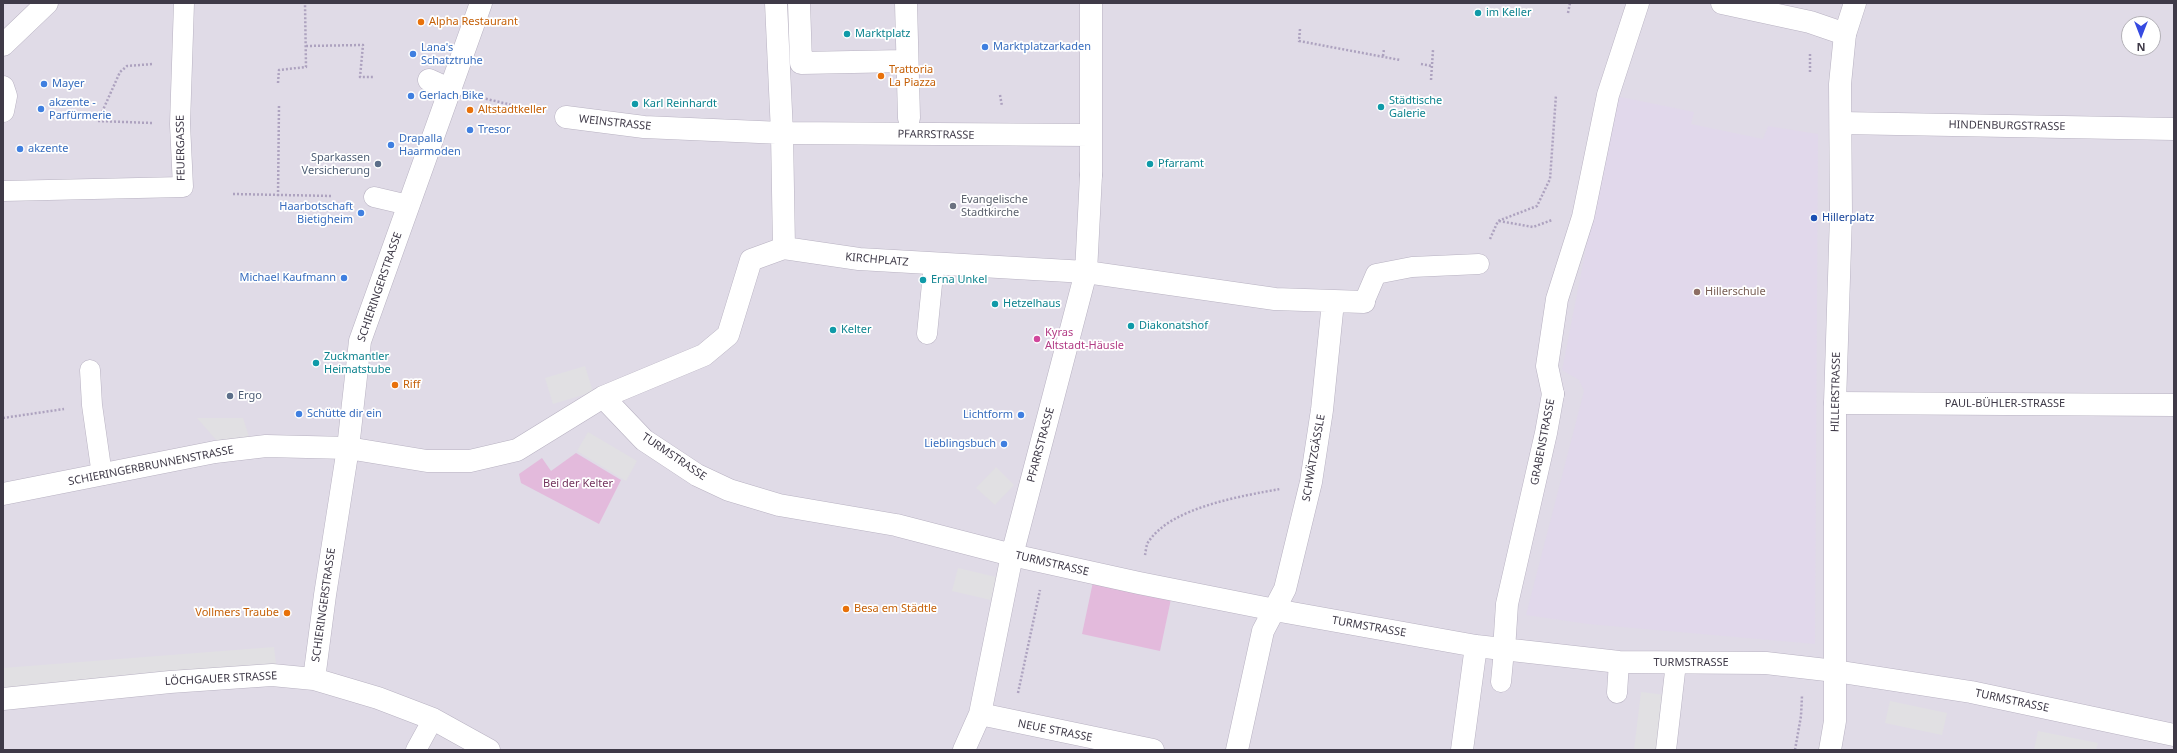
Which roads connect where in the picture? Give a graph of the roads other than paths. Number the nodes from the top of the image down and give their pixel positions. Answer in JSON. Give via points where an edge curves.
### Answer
{"nodes":[{"id":1,"x":47,"y":3,"type":"edge"},
{"id":2,"x":184,"y":3,"type":"edge"},
{"id":3,"x":481,"y":3,"type":"edge"},
{"id":4,"x":776,"y":3,"type":"edge"},
{"id":5,"x":800,"y":3,"type":"edge"},
{"id":6,"x":902,"y":3,"type":"edge"},
{"id":7,"x":906,"y":3,"type":"edge"},
{"id":8,"x":1091,"y":3,"type":"edge"},
{"id":9,"x":1638,"y":3,"type":"edge"},
{"id":10,"x":1722,"y":3,"type":"edge"},
{"id":11,"x":1855,"y":3,"type":"edge"},
{"id":12,"x":1845,"y":34,"type":"junction"},
{"id":13,"x":3,"y":45,"type":"edge"},
{"id":14,"x":904,"y":61,"type":"junction"},
{"id":15,"x":429,"y":80,"type":"dead end"},
{"id":16,"x":3,"y":87,"type":"edge"},
{"id":17,"x":451,"y":90,"type":"junction"},
{"id":18,"x":3,"y":111,"type":"edge"},
{"id":19,"x":566,"y":117,"type":"road end"},
{"id":20,"x":1841,"y":123,"type":"junction"},
{"id":21,"x":2174,"y":129,"type":"edge"},
{"id":22,"x":782,"y":133,"type":"junction"},
{"id":23,"x":1090,"y":135,"type":"junction"},
{"id":24,"x":3,"y":191,"type":"edge"},
{"id":25,"x":374,"y":197,"type":"dead end"},
{"id":26,"x":408,"y":205,"type":"junction"},
{"id":27,"x":784,"y":248,"type":"junction"},
{"id":28,"x":934,"y":264,"type":"junction"},
{"id":29,"x":1479,"y":264,"type":"road end"},
{"id":30,"x":1086,"y":272,"type":"junction"},
{"id":31,"x":1333,"y":302,"type":"junction"},
{"id":32,"x":1364,"y":302,"type":"joint"},
{"id":33,"x":927,"y":334,"type":"dead end"},
{"id":34,"x":90,"y":370,"type":"dead end"},
{"id":35,"x":603,"y":396,"type":"junction"},
{"id":36,"x":1835,"y":403,"type":"junction"},
{"id":37,"x":2174,"y":405,"type":"edge"},
{"id":38,"x":348,"y":448,"type":"junction"},
{"id":39,"x":102,"y":475,"type":"junction"},
{"id":40,"x":3,"y":494,"type":"edge"},
{"id":41,"x":1012,"y":555,"type":"junction"},
{"id":42,"x":1275,"y":610,"type":"junction"},
{"id":43,"x":1476,"y":646,"type":"junction"},
{"id":44,"x":1504,"y":650,"type":"junction"},
{"id":45,"x":1619,"y":662,"type":"junction"},
{"id":46,"x":1676,"y":663,"type":"junction"},
{"id":47,"x":1835,"y":671,"type":"junction"},
{"id":48,"x":314,"y":679,"type":"junction"},
{"id":49,"x":1502,"y":682,"type":"dead end"},
{"id":50,"x":1617,"y":693,"type":"dead end"},
{"id":51,"x":3,"y":699,"type":"edge"},
{"id":52,"x":980,"y":714,"type":"junction"},
{"id":53,"x":433,"y":719,"type":"junction"},
{"id":54,"x":2174,"y":735,"type":"edge"},
{"id":55,"x":481,"y":748,"type":"edge"},
{"id":56,"x":416,"y":750,"type":"edge"},
{"id":57,"x":964,"y":750,"type":"edge"},
{"id":58,"x":1153,"y":750,"type":"edge"},
{"id":59,"x":1237,"y":750,"type":"edge"},
{"id":60,"x":1462,"y":750,"type":"edge"},
{"id":61,"x":1666,"y":750,"type":"edge"},
{"id":62,"x":1830,"y":750,"type":"edge"}],
"edges":[{"from":1,"to":13,"type":"street"},
{"from":2,"to":24,"type":"lane","name":"FEUERGASSE","via":[[180,124],[183,186]]},
{"from":3,"to":17,"type":"street","name":"SCHIERINGERSTRASSE"},
{"from":4,"to":22,"type":"street"},
{"from":5,"to":14,"type":"street","via":[[802,63]]},
{"from":6,"to":14,"type":"street"},
{"from":7,"to":14,"type":"street","via":[[907,108]]},
{"from":8,"to":23,"type":"street","name":"PFARRSTRASSE"},
{"from":9,"to":44,"type":"street","name":"GRABENSTRASSE","via":[[1608,95],[1583,217],[1557,299],[1547,366],[1553,394],[1508,604]]},
{"from":10,"to":12,"type":"street","via":[[1810,22]]},
{"from":11,"to":12,"type":"street","name":"HILLERSTRASSE"},
{"from":12,"to":20,"type":"street","name":"HILLERSTRASSE","via":[[1840,84]]},
{"from":15,"to":17,"type":"street"},
{"from":16,"to":18,"type":"street","via":[[6,96]]},
{"from":17,"to":26,"type":"street","name":"SCHIERINGERSTRASSE"},
{"from":19,"to":22,"type":"street","name":"WEINSTRASSE","via":[[644,127]]},
{"from":20,"to":21,"type":"street","name":"HINDENBURGSTRASSE"},
{"from":20,"to":36,"type":"street","name":"HILLERSTRASSE"},
{"from":22,"to":23,"type":"street","name":"PFARRSTRASSE"},
{"from":22,"to":27,"type":"street"},
{"from":23,"to":30,"type":"street","name":"PFARRSTRASSE","via":[[1091,175]]},
{"from":25,"to":26,"type":"lane"},
{"from":26,"to":38,"type":"street","name":"SCHIERINGERSTRASSE","via":[[360,341]]},
{"from":27,"to":28,"type":"street","name":"KIRCHPLATZ","via":[[859,259]]},
{"from":27,"to":35,"type":"street","via":[[751,260],[728,335],[704,354]]},
{"from":28,"to":30,"type":"street","name":"KIRCHPLATZ"},
{"from":28,"to":33,"type":"lane"},
{"from":29,"to":32,"type":"lane","via":[[1412,266],[1376,274]]},
{"from":30,"to":31,"type":"street","via":[[1275,299]]},
{"from":30,"to":41,"type":"street","name":"PFARRSTRASSE"},
{"from":31,"to":32,"type":"street"},
{"from":31,"to":42,"type":"street","name":"SCHWÄTZGÄSSLE","via":[[1322,410],[1311,482],[1285,589]]},
{"from":34,"to":39,"type":"lane"},
{"from":35,"to":38,"type":"street","via":[[517,450],[470,461],[427,461]]},
{"from":35,"to":41,"type":"street","name":"TURMSTRASSE","via":[[644,440],[697,475],[729,490],[779,506],[896,525]]},
{"from":36,"to":37,"type":"street","name":"PAUL-BÜHLER-STRASSE"},
{"from":36,"to":47,"type":"street","name":"HILLERSTRASSE"},
{"from":38,"to":39,"type":"street","name":"SCHIERINGERBRUNNENSTRASSE","via":[[266,446],[222,451]]},
{"from":38,"to":48,"type":"street","name":"SCHIERINGERSTRASSE"},
{"from":39,"to":40,"type":"street","name":"SCHIERINGERBRUNNENSTRASSE"},
{"from":41,"to":42,"type":"street","name":"TURMSTRASSE"},
{"from":41,"to":52,"type":"street","name":"PFARRSTRASSE"},
{"from":42,"to":43,"type":"street","name":"TURMSTRASSE"},
{"from":42,"to":59,"type":"street","name":"SCHWÄTZGÄSSLE","via":[[1263,631]]},
{"from":43,"to":44,"type":"street","name":"TURMSTRASSE"},
{"from":43,"to":60,"type":"street"},
{"from":44,"to":45,"type":"street","name":"TURMSTRASSE"},
{"from":44,"to":49,"type":"lane"},
{"from":45,"to":46,"type":"street","name":"TURMSTRASSE"},
{"from":45,"to":50,"type":"lane"},
{"from":46,"to":47,"type":"street","name":"TURMSTRASSE","via":[[1766,663]]},
{"from":46,"to":61,"type":"lane"},
{"from":47,"to":54,"type":"street","name":"TURMSTRASSE","via":[[1971,692]]},
{"from":47,"to":62,"type":"street","name":"HILLERSTRASSE","via":[[1835,721]]},
{"from":48,"to":51,"type":"street","name":"LÖCHGAUER STRASSE","via":[[272,675],[170,682]]},
{"from":48,"to":53,"type":"street","name":"LÖCHGAUER STRASSE","via":[[378,698]]},
{"from":52,"to":57,"type":"street","name":"PFARRSTRASSE"},
{"from":52,"to":58,"type":"street","name":"NEUE STRASSE"},
{"from":53,"to":55,"type":"street","name":"LÖCHGAUER STRASSE"},
{"from":53,"to":56,"type":"lane"}]}
